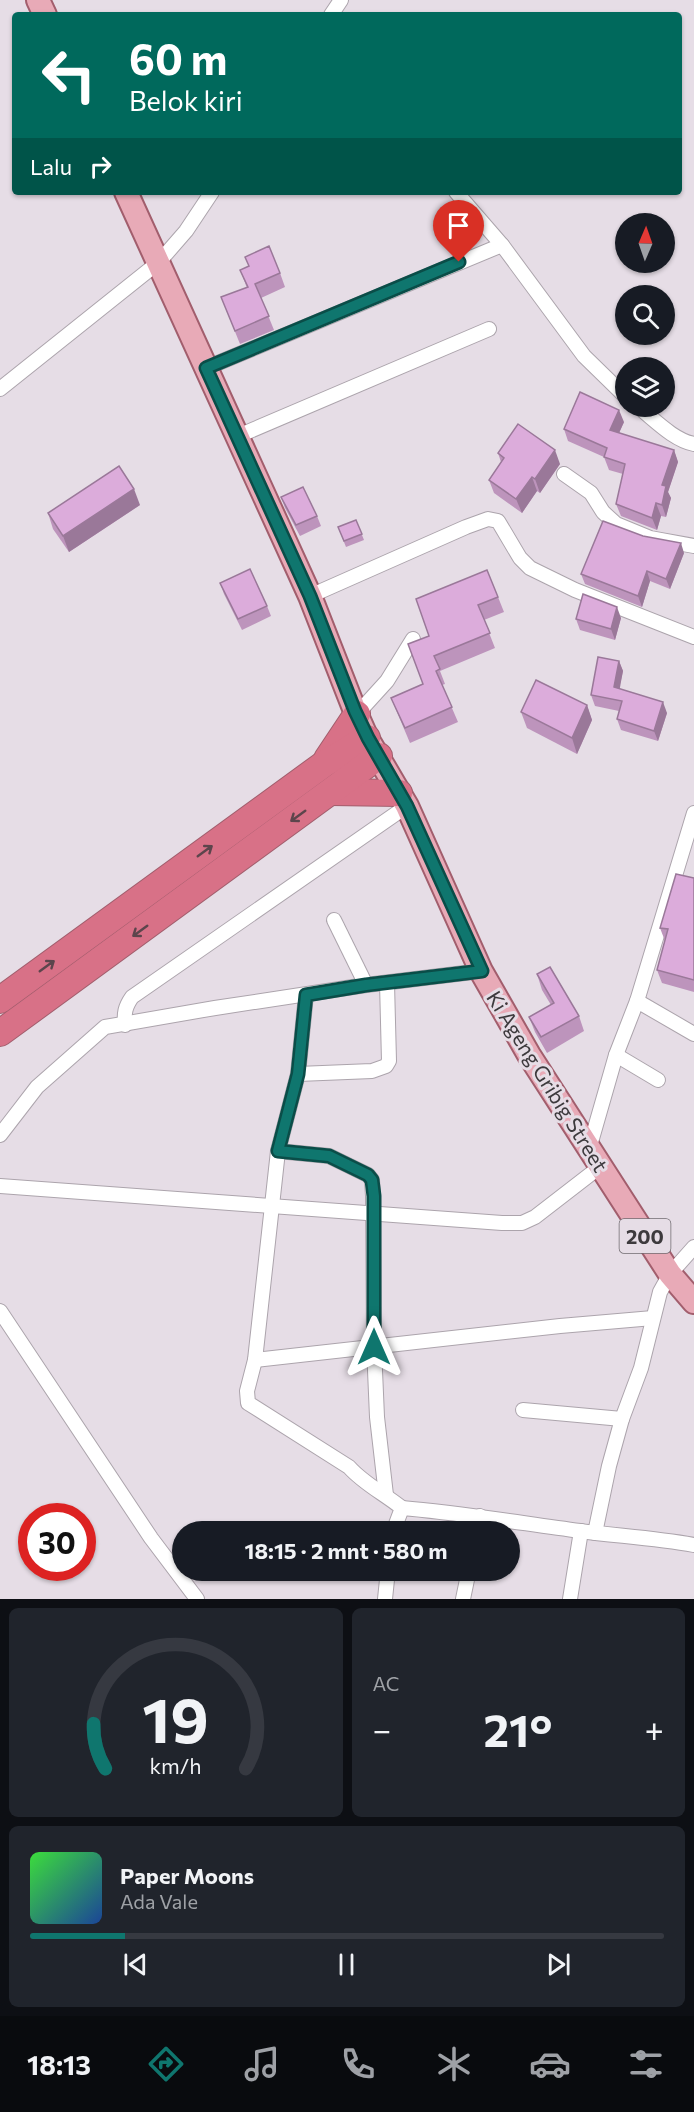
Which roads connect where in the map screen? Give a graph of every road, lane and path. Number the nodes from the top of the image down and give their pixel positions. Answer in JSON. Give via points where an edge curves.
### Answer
{"nodes":[{"id":1,"x":127,"y":195,"type":"edge"},
{"id":2,"x":210,"y":195,"type":"edge"},
{"id":3,"x":459,"y":195,"type":"edge"},
{"id":4,"x":502,"y":245,"type":"junction"},
{"id":5,"x":159,"y":262,"type":"junction"},
{"id":6,"x":489,"y":329,"type":"dead end"},
{"id":7,"x":206,"y":368,"type":"junction"},
{"id":8,"x":615,"y":387,"type":"edge"},
{"id":9,"x":0,"y":389,"type":"edge"},
{"id":10,"x":651,"y":417,"type":"edge"},
{"id":11,"x":238,"y":436,"type":"junction"},
{"id":12,"x":694,"y":444,"type":"edge"},
{"id":13,"x":564,"y":474,"type":"dead end"},
{"id":14,"x":694,"y":546,"type":"edge"},
{"id":15,"x":310,"y":596,"type":"junction"},
{"id":16,"x":694,"y":637,"type":"edge"},
{"id":17,"x":413,"y":639,"type":"edge"},
{"id":18,"x":357,"y":714,"type":"junction"},
{"id":19,"x":373,"y":747,"type":"junction"},
{"id":20,"x":324,"y":764,"type":"junction"},
{"id":21,"x":331,"y":792,"type":"junction"},
{"id":22,"x":403,"y":800,"type":"junction"},
{"id":23,"x":693,"y":817,"type":"edge"},
{"id":24,"x":334,"y":920,"type":"dead end"},
{"id":25,"x":482,"y":971,"type":"junction"},
{"id":26,"x":387,"y":983,"type":"junction"},
{"id":27,"x":366,"y":985,"type":"junction"},
{"id":28,"x":306,"y":995,"type":"junction"},
{"id":29,"x":0,"y":1000,"type":"edge"},
{"id":30,"x":638,"y":1000,"type":"junction"},
{"id":31,"x":125,"y":1025,"type":"junction"},
{"id":32,"x":0,"y":1033,"type":"edge"},
{"id":33,"x":694,"y":1034,"type":"edge"},
{"id":34,"x":616,"y":1055,"type":"junction"},
{"id":35,"x":298,"y":1074,"type":"junction"},
{"id":36,"x":658,"y":1080,"type":"dead end"},
{"id":37,"x":0,"y":1135,"type":"edge"},
{"id":38,"x":278,"y":1151,"type":"junction"},
{"id":39,"x":595,"y":1157,"type":"junction"},
{"id":40,"x":0,"y":1186,"type":"edge"},
{"id":41,"x":272,"y":1205,"type":"junction"},
{"id":42,"x":373,"y":1212,"type":"junction"},
{"id":43,"x":694,"y":1247,"type":"edge"},
{"id":44,"x":670,"y":1274,"type":"junction"},
{"id":45,"x":694,"y":1302,"type":"edge"},
{"id":46,"x":0,"y":1311,"type":"edge"},
{"id":47,"x":653,"y":1318,"type":"junction"},
{"id":48,"x":374,"y":1347,"type":"junction"},
{"id":49,"x":255,"y":1360,"type":"junction"},
{"id":50,"x":523,"y":1410,"type":"dead end"},
{"id":51,"x":622,"y":1419,"type":"junction"},
{"id":52,"x":386,"y":1495,"type":"junction"},
{"id":53,"x":402,"y":1508,"type":"junction"},
{"id":54,"x":480,"y":1516,"type":"junction"},
{"id":55,"x":397,"y":1521,"type":"edge"},
{"id":56,"x":479,"y":1521,"type":"edge"},
{"id":57,"x":588,"y":1532,"type":"junction"},
{"id":58,"x":694,"y":1545,"type":"edge"},
{"id":59,"x":387,"y":1581,"type":"edge"},
{"id":60,"x":467,"y":1581,"type":"edge"},
{"id":61,"x":197,"y":1599,"type":"edge"},
{"id":62,"x":386,"y":1599,"type":"edge"},
{"id":63,"x":463,"y":1599,"type":"edge"},
{"id":64,"x":570,"y":1599,"type":"edge"}],
"edges":[{"from":1,"to":5,"type":"main road","name":"Ki Ageng Gribig Street","number":"200"},
{"from":2,"to":5,"type":"street"},
{"from":3,"to":4,"type":"street"},
{"from":4,"to":7,"type":"street"},
{"from":4,"to":8,"type":"street","via":[[584,356]]},
{"from":5,"to":7,"type":"main road","name":"Ki Ageng Gribig Street","number":"200"},
{"from":5,"to":9,"type":"street"},
{"from":6,"to":11,"type":"street"},
{"from":7,"to":11,"type":"main road","name":"Ki Ageng Gribig Street","number":"200"},
{"from":10,"to":12,"type":"street"},
{"from":11,"to":15,"type":"main road","name":"Ki Ageng Gribig Street","number":"200"},
{"from":13,"to":14,"type":"street","via":[[591,493],[616,524],[650,538]]},
{"from":15,"to":16,"type":"street","via":[[491,519],[501,525],[530,568]]},
{"from":15,"to":18,"type":"main road","name":"Ki Ageng Gribig Street","number":"200"},
{"from":17,"to":18,"type":"street","via":[[387,681]]},
{"from":18,"to":19,"type":"main road","name":"Ki Ageng Gribig Street","number":"200"},
{"from":18,"to":20,"type":"highway"},
{"from":19,"to":20,"type":"highway"},
{"from":19,"to":21,"type":"highway"},
{"from":19,"to":22,"type":"main road","name":"Ki Ageng Gribig Street","number":"200"},
{"from":29,"to":20,"type":"highway","one_way":true},
{"from":21,"to":22,"type":"highway"},
{"from":21,"to":32,"type":"highway","one_way":true},
{"from":22,"to":25,"type":"main road","name":"Ki Ageng Gribig Street","number":"200"},
{"from":22,"to":31,"type":"street","via":[[132,997],[124,1012]]},
{"from":23,"to":30,"type":"street"},
{"from":24,"to":27,"type":"street"},
{"from":25,"to":26,"type":"street"},
{"from":25,"to":39,"type":"main road","name":"Ki Ageng Gribig Street","number":"200","via":[[529,1055]]},
{"from":26,"to":27,"type":"street"},
{"from":26,"to":35,"type":"street","via":[[387,1066],[372,1071]]},
{"from":27,"to":28,"type":"street"},
{"from":28,"to":31,"type":"street"},
{"from":28,"to":35,"type":"street"},
{"from":30,"to":33,"type":"street"},
{"from":30,"to":34,"type":"street"},
{"from":31,"to":37,"type":"street","via":[[96,1033],[38,1087]]},
{"from":34,"to":36,"type":"street"},
{"from":34,"to":39,"type":"street"},
{"from":35,"to":38,"type":"street"},
{"from":38,"to":41,"type":"street"},
{"from":38,"to":42,"type":"street","via":[[329,1156],[368,1175],[372,1180]]},
{"from":39,"to":42,"type":"street","via":[[535,1217],[522,1223]]},
{"from":39,"to":44,"type":"main road","name":"Ki Ageng Gribig Street","number":"200"},
{"from":40,"to":41,"type":"street"},
{"from":41,"to":42,"type":"street"},
{"from":41,"to":49,"type":"street"},
{"from":42,"to":48,"type":"street"},
{"from":43,"to":44,"type":"street"},
{"from":44,"to":45,"type":"main road","name":"Ki Ageng Gribig Street","number":"200"},
{"from":44,"to":47,"type":"street"},
{"from":46,"to":61,"type":"street","via":[[151,1538]]},
{"from":47,"to":48,"type":"street"},
{"from":47,"to":51,"type":"street","via":[[641,1368]]},
{"from":48,"to":49,"type":"street"},
{"from":48,"to":52,"type":"street"},
{"from":49,"to":52,"type":"street","via":[[248,1403]]},
{"from":50,"to":51,"type":"street"},
{"from":51,"to":57,"type":"street"},
{"from":52,"to":53,"type":"street"},
{"from":53,"to":54,"type":"street"},
{"from":53,"to":55,"type":"street"},
{"from":54,"to":56,"type":"street"},
{"from":54,"to":57,"type":"street"},
{"from":57,"to":58,"type":"street"},
{"from":57,"to":64,"type":"street"},
{"from":59,"to":62,"type":"street"},
{"from":60,"to":63,"type":"street"}]}
